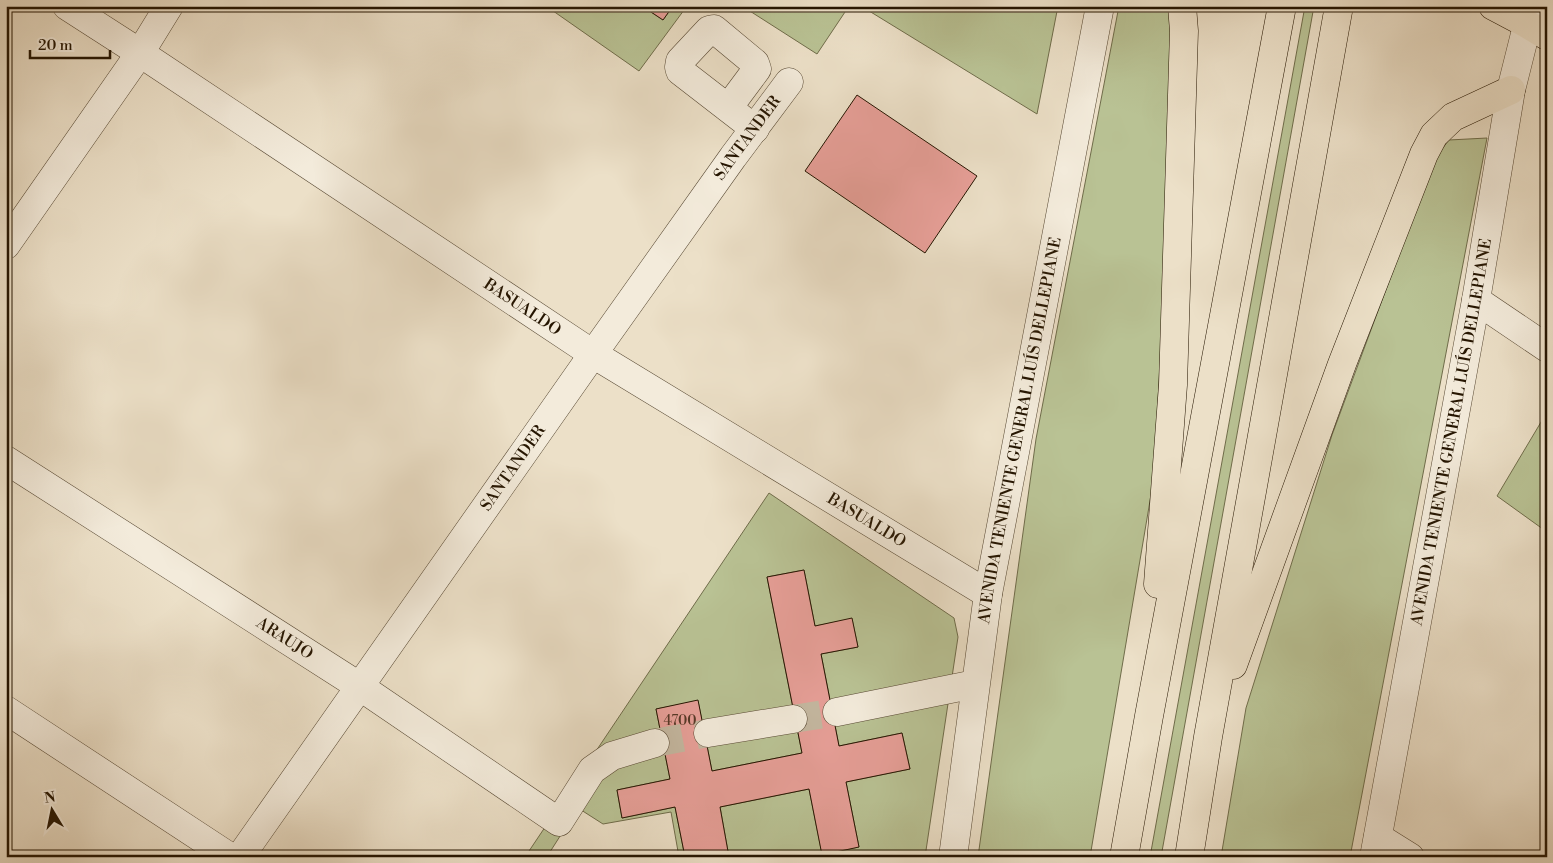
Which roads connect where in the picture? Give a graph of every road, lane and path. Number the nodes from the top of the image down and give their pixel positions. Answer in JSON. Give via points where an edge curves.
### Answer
{"nodes":[{"id":1,"x":67,"y":6,"type":"edge"},
{"id":2,"x":169,"y":6,"type":"edge"},
{"id":3,"x":1100,"y":6,"type":"edge"},
{"id":4,"x":1182,"y":6,"type":"edge"},
{"id":5,"x":1282,"y":6,"type":"edge"},
{"id":6,"x":1339,"y":6,"type":"edge"},
{"id":7,"x":1493,"y":6,"type":"edge"},
{"id":8,"x":1535,"y":22,"type":"edge"},
{"id":9,"x":140,"y":52,"type":"junction"},
{"id":10,"x":790,"y":82,"type":"dead end"},
{"id":11,"x":1511,"y":90,"type":"junction"},
{"id":12,"x":728,"y":108,"type":"dead end"},
{"id":13,"x":755,"y":129,"type":"junction"},
{"id":14,"x":6,"y":246,"type":"edge"},
{"id":15,"x":1476,"y":300,"type":"junction"},
{"id":16,"x":1547,"y":348,"type":"edge"},
{"id":17,"x":594,"y":354,"type":"junction"},
{"id":18,"x":6,"y":460,"type":"edge"},
{"id":19,"x":988,"y":594,"type":"junction"},
{"id":20,"x":975,"y":684,"type":"junction"},
{"id":21,"x":359,"y":686,"type":"junction"},
{"id":22,"x":6,"y":710,"type":"edge"},
{"id":23,"x":837,"y":712,"type":"tunnel mouth"},
{"id":24,"x":1149,"y":716,"type":"junction"},
{"id":25,"x":793,"y":719,"type":"tunnel mouth"},
{"id":26,"x":708,"y":732,"type":"tunnel mouth"},
{"id":27,"x":1208,"y":737,"type":"junction"},
{"id":28,"x":655,"y":743,"type":"tunnel mouth"},
{"id":29,"x":1376,"y":847,"type":"edge"},
{"id":30,"x":230,"y":857,"type":"edge"},
{"id":31,"x":240,"y":857,"type":"edge"},
{"id":32,"x":952,"y":857,"type":"edge"},
{"id":33,"x":1124,"y":857,"type":"edge"},
{"id":34,"x":1189,"y":857,"type":"edge"},
{"id":35,"x":1410,"y":857,"type":"edge"}],
"edges":[{"from":1,"to":9,"type":"street","name":"BASUALDO"},
{"from":2,"to":9,"type":"street"},
{"from":3,"to":19,"type":"street","name":"AVENIDA TENIENTE GENERAL LUÍS DELLEPIANE"},
{"from":4,"to":24,"type":"main road","via":[[1184,31],[1173,385]]},
{"from":5,"to":24,"type":"main road"},
{"from":6,"to":27,"type":"main road"},
{"from":7,"to":8,"type":"main road"},
{"from":8,"to":11,"type":"street","name":"AVENIDA TENIENTE GENERAL LUÍS DELLEPIANE"},
{"from":9,"to":14,"type":"street"},
{"from":9,"to":17,"type":"street","name":"BASUALDO"},
{"from":10,"to":13,"type":"street","name":"SANTANDER"},
{"from":11,"to":15,"type":"street","name":"AVENIDA TENIENTE GENERAL LUÍS DELLEPIANE"},
{"from":11,"to":27,"type":"main road","via":[[1453,117],[1434,135],[1424,154],[1342,364]]},
{"from":12,"to":13,"type":"street"},
{"from":13,"to":17,"type":"street","name":"SANTANDER"},
{"from":15,"to":16,"type":"street"},
{"from":15,"to":29,"type":"street","name":"AVENIDA TENIENTE GENERAL LUÍS DELLEPIANE"},
{"from":17,"to":19,"type":"street","name":"BASUALDO"},
{"from":17,"to":21,"type":"street","name":"SANTANDER"},
{"from":18,"to":21,"type":"street","name":"ARAUJO"},
{"from":19,"to":20,"type":"street","name":"AVENIDA TENIENTE GENERAL LUÍS DELLEPIANE"},
{"from":20,"to":23,"type":"street"},
{"from":20,"to":32,"type":"street","name":"AVENIDA TENIENTE GENERAL LUÍS DELLEPIANE"},
{"from":21,"to":28,"type":"street","name":"ARAUJO","via":[[559,822],[592,770],[612,756]]},
{"from":21,"to":31,"type":"street","name":"SANTANDER"},
{"from":22,"to":30,"type":"street"},
{"from":24,"to":33,"type":"main road"},
{"from":25,"to":26,"type":"street"},
{"from":27,"to":34,"type":"main road"},
{"from":29,"to":35,"type":"street"}]}
